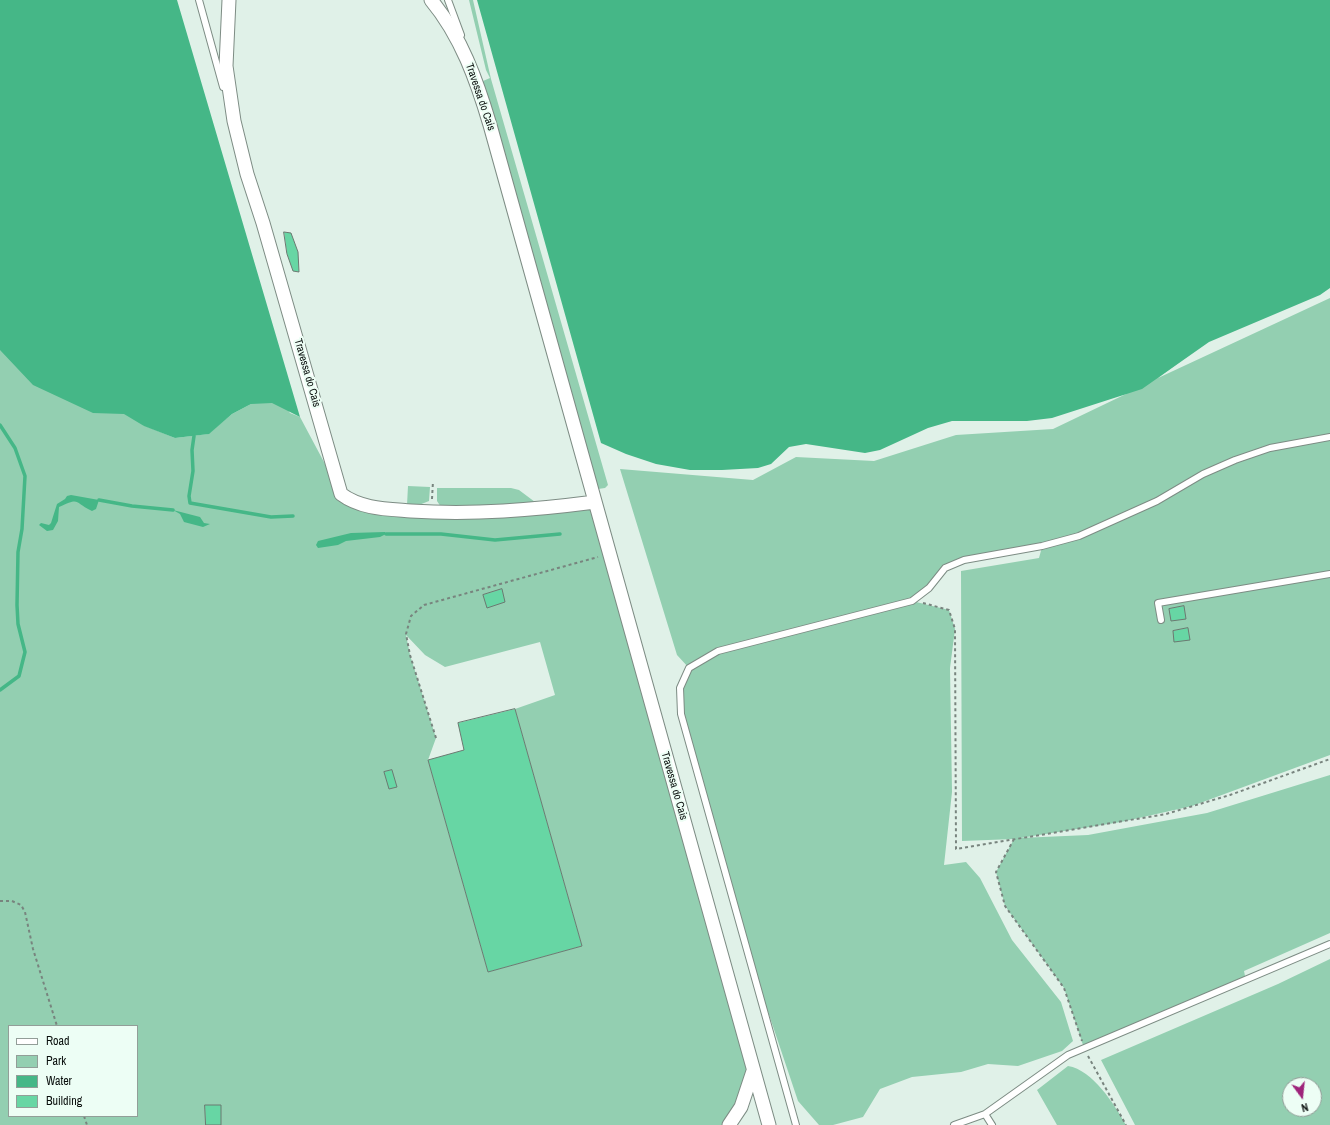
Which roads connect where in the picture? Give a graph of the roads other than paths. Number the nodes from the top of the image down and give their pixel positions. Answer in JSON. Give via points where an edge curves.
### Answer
{"nodes":[{"id":1,"x":199,"y":0,"type":"edge"},
{"id":2,"x":229,"y":0,"type":"edge"},
{"id":3,"x":431,"y":0,"type":"edge"},
{"id":4,"x":448,"y":0,"type":"edge"},
{"id":5,"x":479,"y":90,"type":"junction"},
{"id":6,"x":234,"y":121,"type":"junction"},
{"id":7,"x":1330,"y":437,"type":"edge"},
{"id":8,"x":595,"y":502,"type":"junction"},
{"id":9,"x":1330,"y":574,"type":"edge"},
{"id":10,"x":1161,"y":620,"type":"dead end"},
{"id":11,"x":1330,"y":944,"type":"edge"},
{"id":12,"x":753,"y":1071,"type":"junction"},
{"id":13,"x":985,"y":1114,"type":"junction"},
{"id":14,"x":729,"y":1125,"type":"edge"},
{"id":15,"x":769,"y":1125,"type":"edge"},
{"id":16,"x":796,"y":1125,"type":"edge"},
{"id":17,"x":954,"y":1125,"type":"edge"},
{"id":18,"x":992,"y":1125,"type":"edge"}],
"edges":[{"from":1,"to":6,"type":"lane"},
{"from":2,"to":6,"type":"street","name":"Travessa do Cais","via":[[226,66]]},
{"from":3,"to":5,"type":"street","name":"Travessa do Cais","via":[[453,32]]},
{"from":4,"to":5,"type":"lane"},
{"from":5,"to":8,"type":"street","name":"Travessa do Cais"},
{"from":6,"to":8,"type":"street","name":"Travessa do Cais","via":[[247,174],[341,494],[351,502],[365,506],[432,512],[530,511]]},
{"from":7,"to":16,"type":"lane","via":[[1270,448],[1235,460],[1203,474],[1157,501],[1079,536],[957,563],[945,568],[929,588],[912,601],[718,651],[689,668],[680,688],[681,714]]},
{"from":8,"to":12,"type":"street","name":"Travessa do Cais"},
{"from":9,"to":10,"type":"lane","via":[[1158,603]]},
{"from":11,"to":13,"type":"lane","via":[[1068,1055]]},
{"from":12,"to":14,"type":"street","via":[[741,1107]]},
{"from":12,"to":15,"type":"street","name":"Travessa do Cais"},
{"from":13,"to":17,"type":"lane"},
{"from":13,"to":18,"type":"lane"}]}
